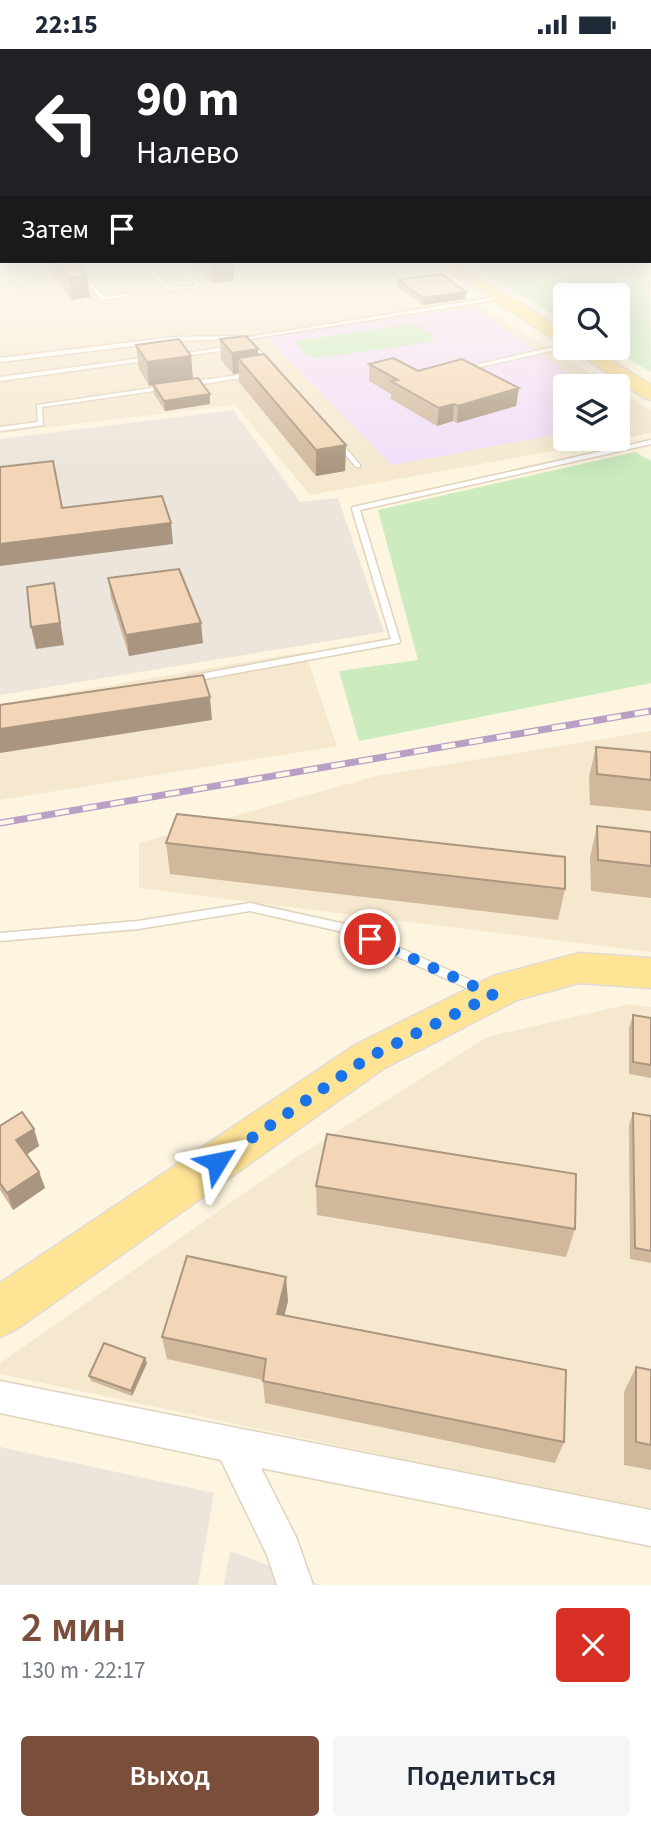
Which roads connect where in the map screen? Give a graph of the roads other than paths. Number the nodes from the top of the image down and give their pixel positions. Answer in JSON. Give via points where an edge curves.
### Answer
{"nodes":[{"id":1,"x":318,"y":327,"type":"edge"},
{"id":2,"x":246,"y":338,"type":"junction"},
{"id":3,"x":253,"y":345,"type":"junction"},
{"id":4,"x":553,"y":349,"type":"edge"},
{"id":5,"x":173,"y":356,"type":"edge"},
{"id":6,"x":160,"y":358,"type":"edge"},
{"id":7,"x":0,"y":360,"type":"edge"},
{"id":8,"x":598,"y":360,"type":"edge"},
{"id":9,"x":466,"y":368,"type":"edge"},
{"id":10,"x":276,"y":372,"type":"edge"},
{"id":11,"x":263,"y":374,"type":"edge"},
{"id":12,"x":0,"y":379,"type":"edge"},
{"id":13,"x":184,"y":385,"type":"edge"},
{"id":14,"x":171,"y":387,"type":"edge"},
{"id":15,"x":651,"y":394,"type":"edge"},
{"id":16,"x":0,"y":429,"type":"edge"},
{"id":17,"x":330,"y":434,"type":"edge"},
{"id":18,"x":651,"y":442,"type":"edge"},
{"id":19,"x":358,"y":465,"type":"dead end"},
{"id":20,"x":178,"y":681,"type":"edge"},
{"id":21,"x":0,"y":937,"type":"edge"},
{"id":22,"x":651,"y":973,"type":"edge"},
{"id":23,"x":493,"y":995,"type":"junction"},
{"id":24,"x":0,"y":1312,"type":"edge"},
{"id":25,"x":0,"y":1397,"type":"edge"},
{"id":26,"x":232,"y":1445,"type":"junction"},
{"id":27,"x":651,"y":1528,"type":"edge"},
{"id":28,"x":295,"y":1585,"type":"edge"}],
"edges":[{"from":1,"to":2,"type":"lane"},
{"from":2,"to":3,"type":"lane"},
{"from":2,"to":7,"type":"lane","via":[[174,339]]},
{"from":3,"to":5,"type":"lane"},
{"from":3,"to":10,"type":"lane"},
{"from":4,"to":9,"type":"lane"},
{"from":6,"to":12,"type":"lane"},
{"from":8,"to":15,"type":"main road"},
{"from":11,"to":13,"type":"lane"},
{"from":14,"to":16,"type":"lane","via":[[39,406],[41,424]]},
{"from":17,"to":19,"type":"lane"},
{"from":18,"to":20,"type":"lane","via":[[356,509],[397,642]]},
{"from":21,"to":23,"type":"lane","via":[[138,925],[250,907],[346,927]]},
{"from":22,"to":23,"type":"main road","via":[[579,968]]},
{"from":23,"to":24,"type":"main road","via":[[369,1057]]},
{"from":25,"to":26,"type":"street"},
{"from":26,"to":27,"type":"street"},
{"from":26,"to":28,"type":"street","via":[[284,1550]]}]}
